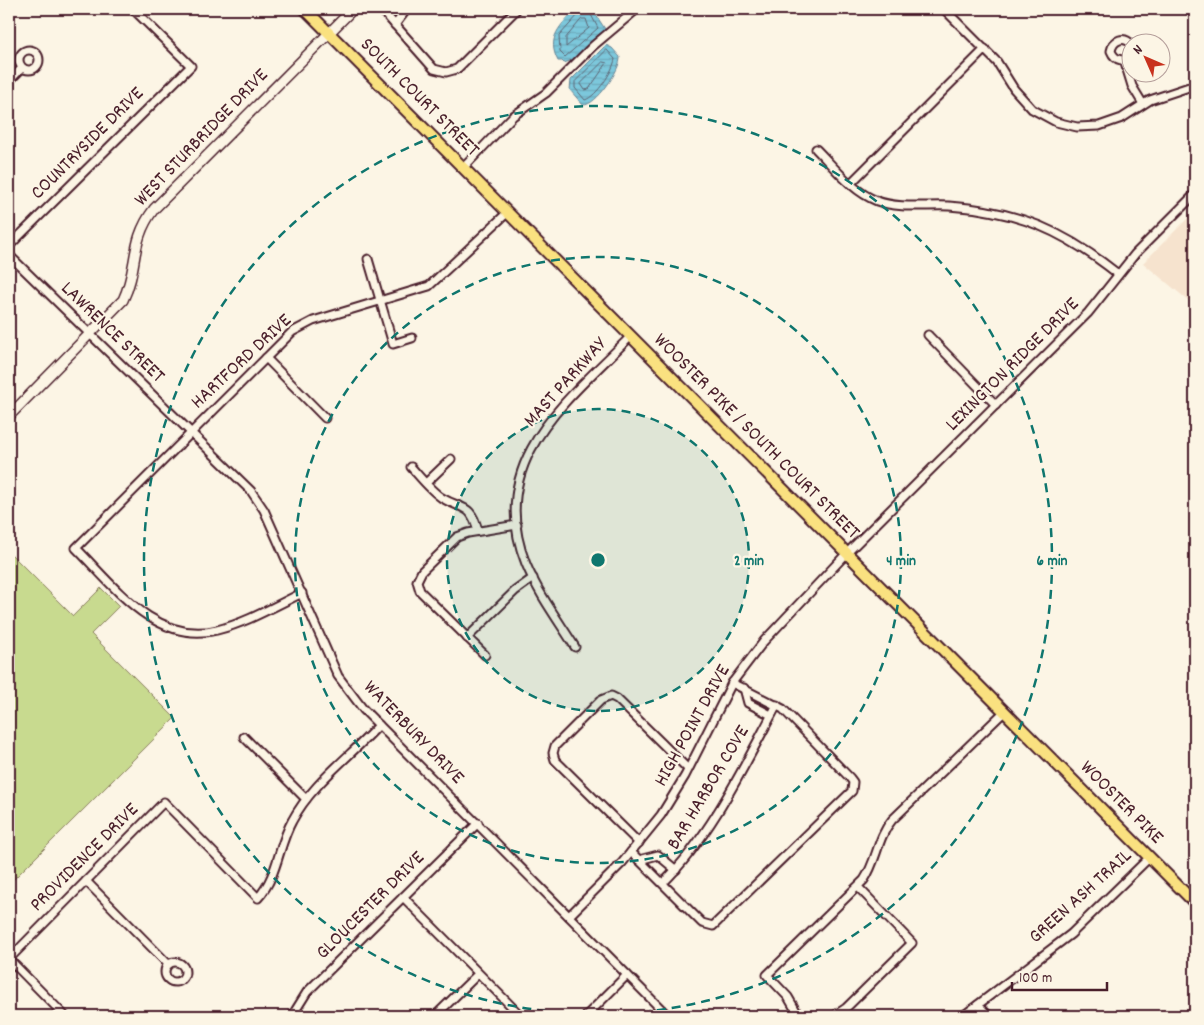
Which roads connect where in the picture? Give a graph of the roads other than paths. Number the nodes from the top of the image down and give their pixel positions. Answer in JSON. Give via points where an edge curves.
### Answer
{"nodes":[{"id":1,"x":305,"y":9,"type":"edge"},
{"id":2,"x":353,"y":9,"type":"edge"},
{"id":3,"x":381,"y":9,"type":"edge"},
{"id":4,"x":407,"y":9,"type":"edge"},
{"id":5,"x":517,"y":9,"type":"edge"},
{"id":6,"x":637,"y":9,"type":"edge"},
{"id":7,"x":944,"y":9,"type":"edge"},
{"id":8,"x":137,"y":10,"type":"edge"},
{"id":9,"x":395,"y":25,"type":"junction"},
{"id":10,"x":329,"y":32,"type":"junction"},
{"id":11,"x":1122,"y":40,"type":"edge"},
{"id":12,"x":985,"y":49,"type":"junction"},
{"id":13,"x":1122,"y":59,"type":"edge"},
{"id":14,"x":22,"y":68,"type":"dead end"},
{"id":15,"x":9,"y":81,"type":"edge"},
{"id":16,"x":1131,"y":82,"type":"edge"},
{"id":17,"x":1195,"y":85,"type":"edge"},
{"id":18,"x":1143,"y":104,"type":"junction"},
{"id":19,"x":816,"y":149,"type":"dead end"},
{"id":20,"x":464,"y":168,"type":"junction"},
{"id":21,"x":850,"y":183,"type":"junction"},
{"id":22,"x":1195,"y":194,"type":"edge"},
{"id":23,"x":508,"y":212,"type":"junction"},
{"id":24,"x":9,"y":246,"type":"edge"},
{"id":25,"x":10,"y":256,"type":"dead end"},
{"id":26,"x":368,"y":259,"type":"dead end"},
{"id":27,"x":1118,"y":274,"type":"junction"},
{"id":28,"x":381,"y":302,"type":"junction"},
{"id":29,"x":90,"y":335,"type":"junction"},
{"id":30,"x":928,"y":335,"type":"dead end"},
{"id":31,"x":631,"y":336,"type":"junction"},
{"id":32,"x":412,"y":338,"type":"dead end"},
{"id":33,"x":266,"y":358,"type":"junction"},
{"id":34,"x":996,"y":405,"type":"junction"},
{"id":35,"x":9,"y":416,"type":"edge"},
{"id":36,"x":325,"y":418,"type":"dead end"},
{"id":37,"x":191,"y":434,"type":"junction"},
{"id":38,"x":451,"y":459,"type":"dead end"},
{"id":39,"x":411,"y":467,"type":"dead end"},
{"id":40,"x":426,"y":483,"type":"junction"},
{"id":41,"x":516,"y":525,"type":"junction"},
{"id":42,"x":478,"y":531,"type":"junction"},
{"id":43,"x":847,"y":553,"type":"junction"},
{"id":44,"x":533,"y":578,"type":"junction"},
{"id":45,"x":302,"y":593,"type":"junction"},
{"id":46,"x":467,"y":638,"type":"junction"},
{"id":47,"x":575,"y":646,"type":"dead end"},
{"id":48,"x":485,"y":656,"type":"dead end"},
{"id":49,"x":732,"y":683,"type":"junction"},
{"id":50,"x":744,"y":688,"type":"junction"},
{"id":51,"x":777,"y":705,"type":"junction"},
{"id":52,"x":1005,"y":711,"type":"junction"},
{"id":53,"x":771,"y":716,"type":"junction"},
{"id":54,"x":379,"y":725,"type":"junction"},
{"id":55,"x":244,"y":737,"type":"dead end"},
{"id":56,"x":1043,"y":749,"type":"joint"},
{"id":57,"x":688,"y":769,"type":"junction"},
{"id":58,"x":306,"y":799,"type":"junction"},
{"id":59,"x":478,"y":823,"type":"junction"},
{"id":60,"x":638,"y":843,"type":"junction"},
{"id":61,"x":631,"y":852,"type":"junction"},
{"id":62,"x":1150,"y":857,"type":"junction"},
{"id":63,"x":640,"y":860,"type":"junction"},
{"id":64,"x":676,"y":870,"type":"junction"},
{"id":65,"x":86,"y":881,"type":"junction"},
{"id":66,"x":663,"y":883,"type":"junction"},
{"id":67,"x":858,"y":887,"type":"junction"},
{"id":68,"x":403,"y":897,"type":"junction"},
{"id":69,"x":1195,"y":903,"type":"edge"},
{"id":70,"x":568,"y":916,"type":"junction"},
{"id":71,"x":9,"y":959,"type":"edge"},
{"id":72,"x":168,"y":964,"type":"dead end"},
{"id":73,"x":478,"y":974,"type":"junction"},
{"id":74,"x":627,"y":975,"type":"junction"},
{"id":75,"x":978,"y":1005,"type":"junction"},
{"id":76,"x":65,"y":1016,"type":"edge"},
{"id":77,"x":292,"y":1016,"type":"edge"},
{"id":78,"x":435,"y":1016,"type":"edge"},
{"id":79,"x":521,"y":1016,"type":"edge"},
{"id":80,"x":586,"y":1016,"type":"edge"},
{"id":81,"x":668,"y":1016,"type":"edge"},
{"id":82,"x":799,"y":1016,"type":"edge"},
{"id":83,"x":834,"y":1016,"type":"edge"},
{"id":84,"x":963,"y":1016,"type":"edge"},
{"id":85,"x":989,"y":1016,"type":"edge"}],
"edges":[{"from":1,"to":10,"type":"main road","name":"SOUTH COURT STREET"},
{"from":2,"to":10,"type":"street","name":"WEST STURBRIDGE DRIVE"},
{"from":3,"to":9,"type":"street"},
{"from":4,"to":9,"type":"street"},
{"from":5,"to":9,"type":"street","via":[[457,69],[446,72],[430,66]]},
{"from":6,"to":20,"type":"street","via":[[593,46],[546,94],[513,116]]},
{"from":7,"to":12,"type":"street"},
{"from":8,"to":24,"type":"street","name":"COUNTRYSIDE DRIVE","via":[[191,66]]},
{"from":10,"to":20,"type":"main road","name":"SOUTH COURT STREET"},
{"from":10,"to":29,"type":"street","name":"WEST STURBRIDGE DRIVE","via":[[154,208],[138,237],[125,295],[118,307]]},
{"from":11,"to":13,"type":"street","via":[[1112,47],[1114,57]]},
{"from":12,"to":18,"type":"street","via":[[1032,109],[1056,122],[1077,127],[1099,126],[1122,118]]},
{"from":12,"to":21,"type":"street"},
{"from":14,"to":15,"type":"street"},
{"from":16,"to":18,"type":"street"},
{"from":17,"to":18,"type":"street","via":[[1173,90]]},
{"from":19,"to":21,"type":"street"},
{"from":20,"to":23,"type":"main road","name":"SOUTH COURT STREET"},
{"from":21,"to":27,"type":"street","via":[[884,203],[987,210],[1031,221],[1087,250]]},
{"from":22,"to":27,"type":"street","name":"LEXINGTON RIDGE DRIVE"},
{"from":23,"to":28,"type":"street","name":"HARTFORD DRIVE","via":[[437,280],[420,290]]},
{"from":23,"to":31,"type":"main road","name":"WOOSTER PIKE / SOUTH COURT STREET"},
{"from":25,"to":29,"type":"street","name":"LAWRENCE STREET"},
{"from":26,"to":28,"type":"street"},
{"from":27,"to":34,"type":"street","name":"LEXINGTON RIDGE DRIVE","via":[[1088,314]]},
{"from":28,"to":32,"type":"street","via":[[393,344]]},
{"from":28,"to":33,"type":"street","name":"HARTFORD DRIVE","via":[[300,326]]},
{"from":29,"to":35,"type":"street","name":"WEST STURBRIDGE DRIVE"},
{"from":29,"to":37,"type":"street","name":"LAWRENCE STREET"},
{"from":30,"to":34,"type":"street"},
{"from":31,"to":41,"type":"street","name":"MAST PARKWAY","via":[[553,415],[536,438],[519,482]]},
{"from":31,"to":43,"type":"main road","name":"WOOSTER PIKE / SOUTH COURT STREET"},
{"from":33,"to":36,"type":"street"},
{"from":33,"to":37,"type":"street","name":"HARTFORD DRIVE"},
{"from":34,"to":43,"type":"street","name":"LEXINGTON RIDGE DRIVE"},
{"from":37,"to":45,"type":"street","name":"WATERBURY DRIVE","via":[[258,500]]},
{"from":37,"to":45,"type":"street","name":"HARTFORD DRIVE","via":[[76,548],[139,610],[160,624],[182,631],[218,630]]},
{"from":38,"to":40,"type":"street"},
{"from":39,"to":40,"type":"street"},
{"from":40,"to":42,"type":"street","via":[[441,497],[468,510]]},
{"from":41,"to":42,"type":"street"},
{"from":41,"to":44,"type":"street","name":"MAST PARKWAY","via":[[521,550]]},
{"from":42,"to":46,"type":"street","via":[[462,534],[453,540],[422,571],[417,581],[420,591]]},
{"from":43,"to":49,"type":"street","name":"HIGH POINT DRIVE","via":[[784,618]]},
{"from":43,"to":52,"type":"main road","name":"WOOSTER PIKE / SOUTH COURT STREET"},
{"from":44,"to":46,"type":"street"},
{"from":44,"to":47,"type":"street","name":"MAST PARKWAY"},
{"from":45,"to":54,"type":"street","name":"WATERBURY DRIVE","via":[[338,676]]},
{"from":46,"to":48,"type":"street"},
{"from":49,"to":50,"type":"street"},
{"from":49,"to":57,"type":"street","name":"HIGH POINT DRIVE"},
{"from":50,"to":51,"type":"street"},
{"from":50,"to":53,"type":"street","via":[[748,703]]},
{"from":51,"to":53,"type":"street","name":"BAR HARBOR COVE"},
{"from":51,"to":66,"type":"street","via":[[850,778],[852,791],[716,924],[702,923]]},
{"from":52,"to":56,"type":"main road","name":"WOOSTER PIKE / SOUTH COURT STREET"},
{"from":52,"to":67,"type":"street","via":[[886,827],[869,873]]},
{"from":53,"to":64,"type":"street","name":"BAR HARBOR COVE","via":[[717,811]]},
{"from":54,"to":58,"type":"street"},
{"from":54,"to":59,"type":"street","name":"WATERBURY DRIVE"},
{"from":55,"to":58,"type":"street"},
{"from":56,"to":62,"type":"main road","name":"WOOSTER PIKE"},
{"from":57,"to":60,"type":"street","name":"HIGH POINT DRIVE","via":[[661,814]]},
{"from":57,"to":60,"type":"street","via":[[611,696],[601,700],[555,746],[555,760]]},
{"from":58,"to":65,"type":"street","name":"PROVIDENCE DRIVE","via":[[289,826],[270,879],[258,898],[164,802]]},
{"from":59,"to":68,"type":"street","name":"GLOUCESTER DRIVE"},
{"from":59,"to":70,"type":"street","name":"WATERBURY DRIVE"},
{"from":60,"to":61,"type":"street","name":"HIGH POINT DRIVE"},
{"from":61,"to":63,"type":"street"},
{"from":61,"to":70,"type":"street","name":"HIGH POINT DRIVE"},
{"from":62,"to":69,"type":"main road","name":"WOOSTER PIKE"},
{"from":62,"to":75,"type":"street","name":"GREEN ASH TRAIL","via":[[1070,934]]},
{"from":63,"to":64,"type":"street","via":[[658,855]]},
{"from":63,"to":66,"type":"street"},
{"from":64,"to":66,"type":"street","name":"BAR HARBOR COVE"},
{"from":65,"to":71,"type":"street","name":"PROVIDENCE DRIVE"},
{"from":65,"to":72,"type":"street"},
{"from":67,"to":82,"type":"street","via":[[767,975],[788,997]]},
{"from":67,"to":83,"type":"street","via":[[912,943]]},
{"from":68,"to":73,"type":"street"},
{"from":68,"to":77,"type":"street","name":"GLOUCESTER DRIVE","via":[[307,992]]},
{"from":70,"to":74,"type":"street","name":"WATERBURY DRIVE"},
{"from":71,"to":76,"type":"street"},
{"from":73,"to":78,"type":"street"},
{"from":73,"to":79,"type":"street"},
{"from":74,"to":80,"type":"street"},
{"from":74,"to":81,"type":"street","name":"WATERBURY DRIVE"},
{"from":75,"to":84,"type":"street","name":"GREEN ASH TRAIL"},
{"from":75,"to":85,"type":"street"}]}
